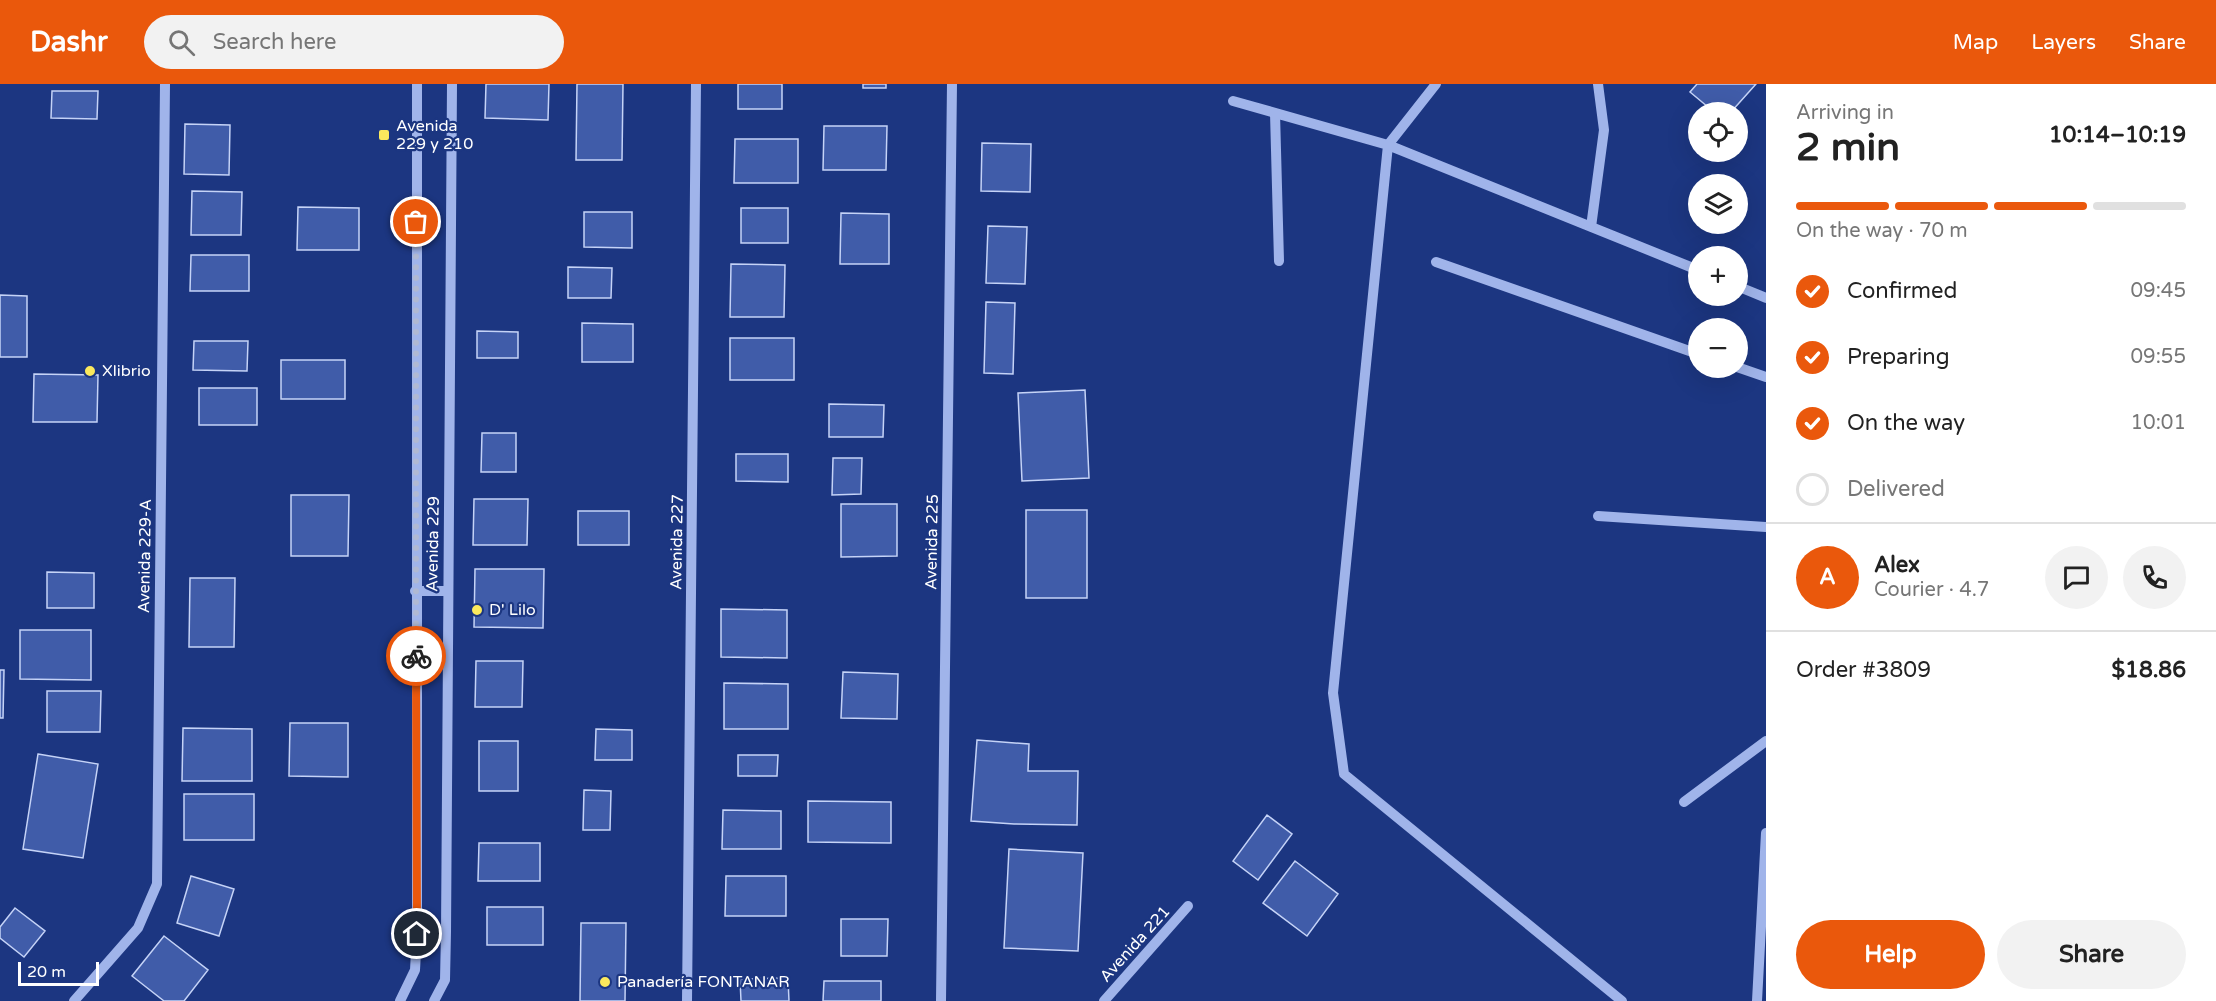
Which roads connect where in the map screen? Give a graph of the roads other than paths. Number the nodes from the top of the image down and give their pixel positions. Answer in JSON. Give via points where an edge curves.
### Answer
{"nodes":[{"id":1,"x":165,"y":84,"type":"edge"},
{"id":2,"x":417,"y":84,"type":"edge"},
{"id":3,"x":452,"y":84,"type":"edge"},
{"id":4,"x":696,"y":84,"type":"edge"},
{"id":5,"x":952,"y":84,"type":"edge"},
{"id":6,"x":1436,"y":84,"type":"edge"},
{"id":7,"x":1598,"y":84,"type":"edge"},
{"id":8,"x":1233,"y":101,"type":"dead end"},
{"id":9,"x":1275,"y":113,"type":"junction"},
{"id":10,"x":1388,"y":145,"type":"junction"},
{"id":11,"x":1591,"y":226,"type":"junction"},
{"id":12,"x":1280,"y":261,"type":"dead end"},
{"id":13,"x":1436,"y":262,"type":"dead end"},
{"id":14,"x":1688,"y":266,"type":"edge"},
{"id":15,"x":1748,"y":290,"type":"edge"},
{"id":16,"x":1766,"y":297,"type":"edge"},
{"id":17,"x":1688,"y":350,"type":"edge"},
{"id":18,"x":1748,"y":371,"type":"edge"},
{"id":19,"x":1766,"y":378,"type":"edge"},
{"id":20,"x":1598,"y":516,"type":"dead end"},
{"id":21,"x":1766,"y":526,"type":"edge"},
{"id":22,"x":416,"y":591,"type":"junction"},
{"id":23,"x":448,"y":591,"type":"junction"},
{"id":24,"x":1766,"y":741,"type":"edge"},
{"id":25,"x":1684,"y":802,"type":"dead end"},
{"id":26,"x":1766,"y":833,"type":"edge"},
{"id":27,"x":1188,"y":906,"type":"dead end"},
{"id":28,"x":74,"y":1001,"type":"edge"},
{"id":29,"x":400,"y":1001,"type":"edge"},
{"id":30,"x":434,"y":1001,"type":"edge"},
{"id":31,"x":687,"y":1001,"type":"edge"},
{"id":32,"x":941,"y":1001,"type":"edge"},
{"id":33,"x":1104,"y":1001,"type":"edge"},
{"id":34,"x":1622,"y":1001,"type":"edge"},
{"id":35,"x":1756,"y":1001,"type":"edge"}],
"edges":[{"from":1,"to":28,"type":"street","name":"Avenida 229-A","via":[[157,884],[138,928]]},
{"from":2,"to":22,"type":"street","name":"Avenida 229"},
{"from":3,"to":23,"type":"street","name":"Avenida 229"},
{"from":4,"to":31,"type":"street","name":"Avenida 227"},
{"from":5,"to":32,"type":"street","name":"Avenida 225"},
{"from":6,"to":10,"type":"street"},
{"from":7,"to":11,"type":"street","via":[[1604,130]]},
{"from":8,"to":9,"type":"street"},
{"from":9,"to":10,"type":"street"},
{"from":9,"to":12,"type":"street"},
{"from":10,"to":11,"type":"street"},
{"from":10,"to":34,"type":"street","via":[[1333,693],[1344,774]]},
{"from":11,"to":14,"type":"street"},
{"from":13,"to":17,"type":"street"},
{"from":15,"to":16,"type":"street"},
{"from":18,"to":19,"type":"street"},
{"from":20,"to":21,"type":"street"},
{"from":22,"to":23,"type":"street"},
{"from":22,"to":29,"type":"street","name":"Avenida 229","via":[[417,934],[415,970]]},
{"from":23,"to":30,"type":"street","name":"Avenida 229","via":[[445,980]]},
{"from":24,"to":25,"type":"street"},
{"from":26,"to":35,"type":"street"},
{"from":27,"to":33,"type":"street","name":"Avenida 221"}]}
